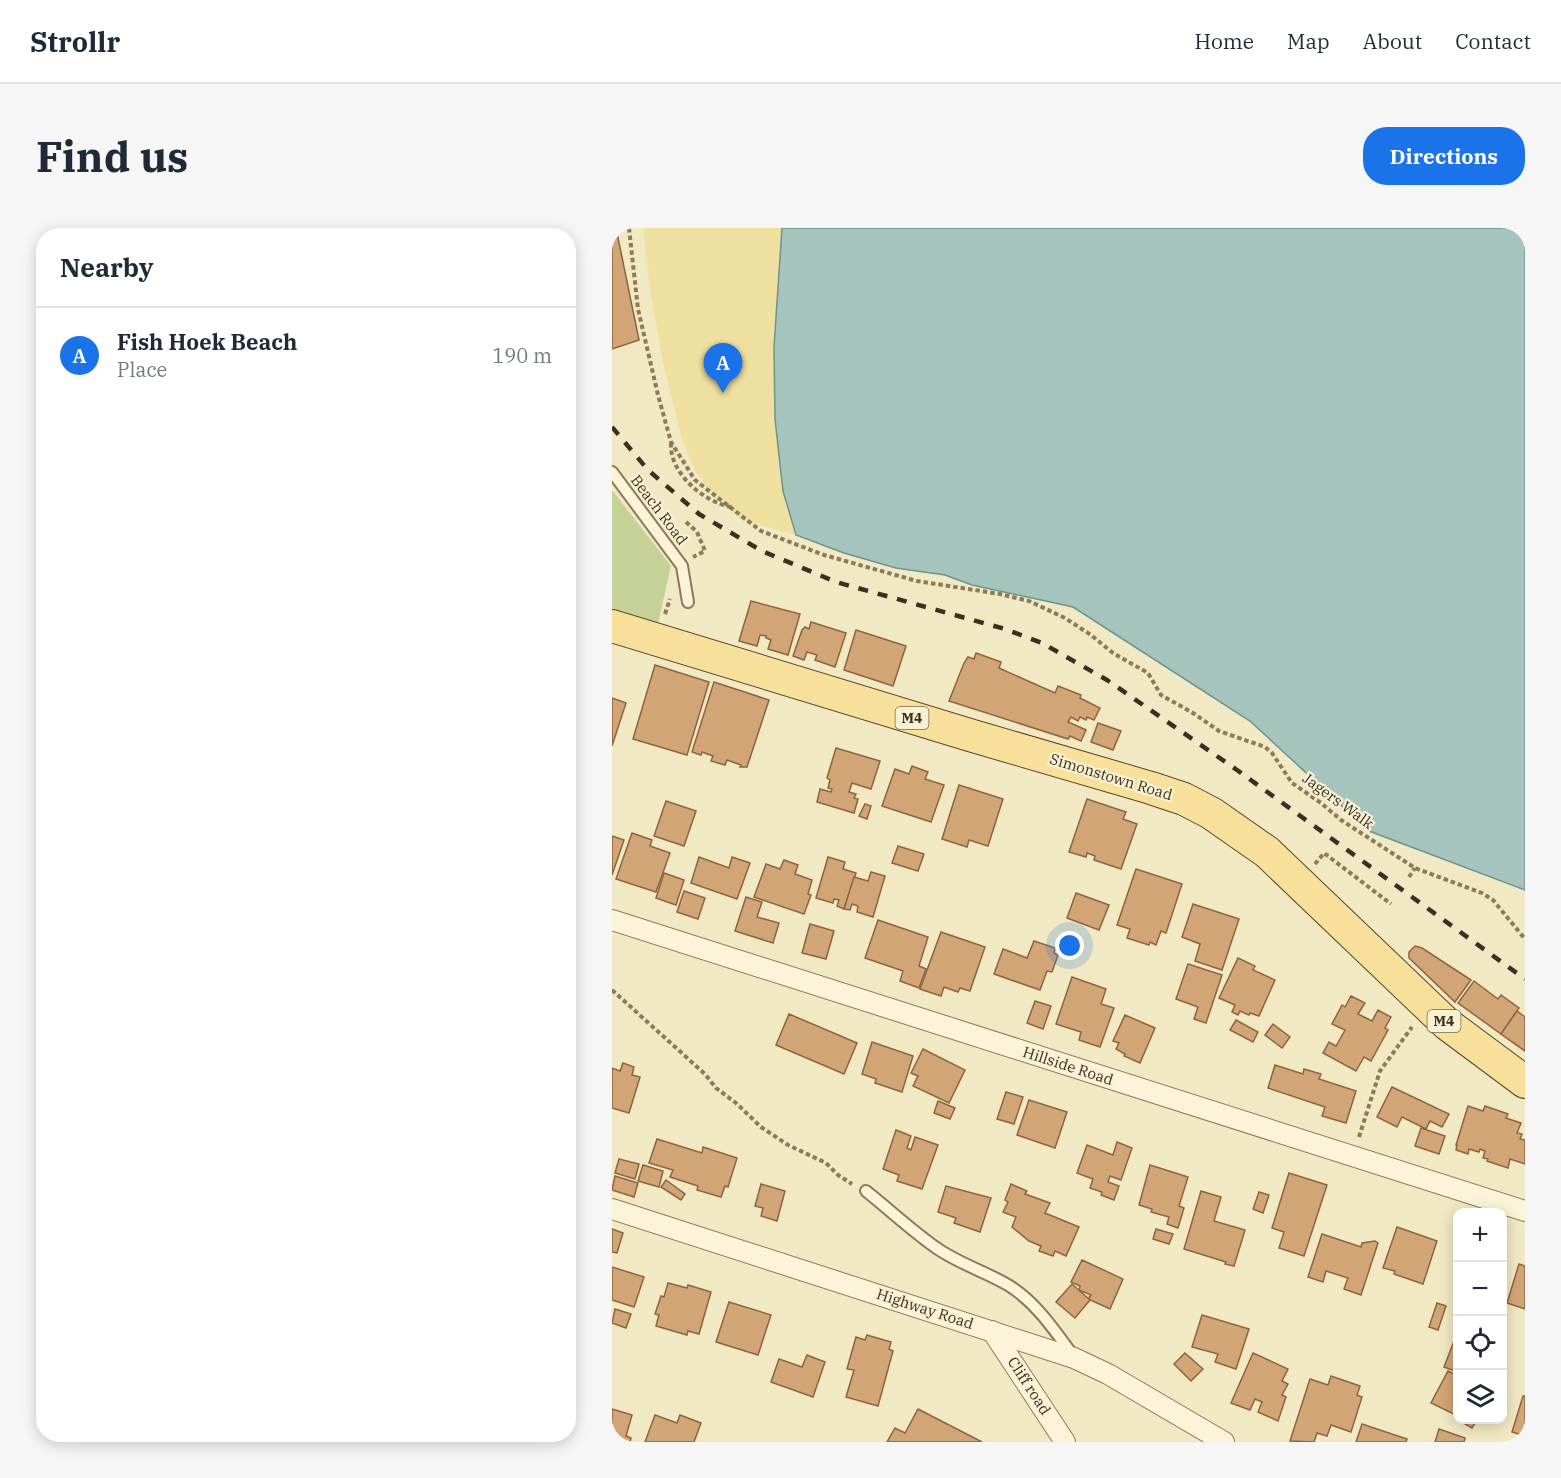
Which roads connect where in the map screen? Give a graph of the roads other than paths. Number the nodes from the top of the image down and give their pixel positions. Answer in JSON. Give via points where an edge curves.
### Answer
{"nodes":[{"id":1,"x":612,"y":472,"type":"edge"},
{"id":2,"x":688,"y":602,"type":"dead end"},
{"id":3,"x":612,"y":626,"type":"edge"},
{"id":4,"x":612,"y":920,"type":"edge"},
{"id":5,"x":1525,"y":1082,"type":"edge"},
{"id":6,"x":866,"y":1191,"type":"road end"},
{"id":7,"x":612,"y":1209,"type":"edge"},
{"id":8,"x":1525,"y":1211,"type":"edge"},
{"id":9,"x":992,"y":1330,"type":"junction"},
{"id":10,"x":1074,"y":1358,"type":"junction"},
{"id":11,"x":1065,"y":1442,"type":"edge"},
{"id":12,"x":1224,"y":1442,"type":"edge"}],
"edges":[{"from":1,"to":2,"type":"lane","name":"Beach Road","via":[[682,566]]},
{"from":3,"to":5,"type":"main road","name":"Simonstown Road","number":"M4","via":[[1184,799],[1267,852],[1447,1024]]},
{"from":4,"to":8,"type":"street","name":"Hillside Road"},
{"from":6,"to":10,"type":"lane","via":[[937,1249],[1025,1296]]},
{"from":7,"to":9,"type":"street","name":"Highway Road"},
{"from":9,"to":10,"type":"street","name":"Highway Road"},
{"from":9,"to":11,"type":"street","name":"Cliff road"},
{"from":10,"to":12,"type":"street","name":"Highway Road"}]}
